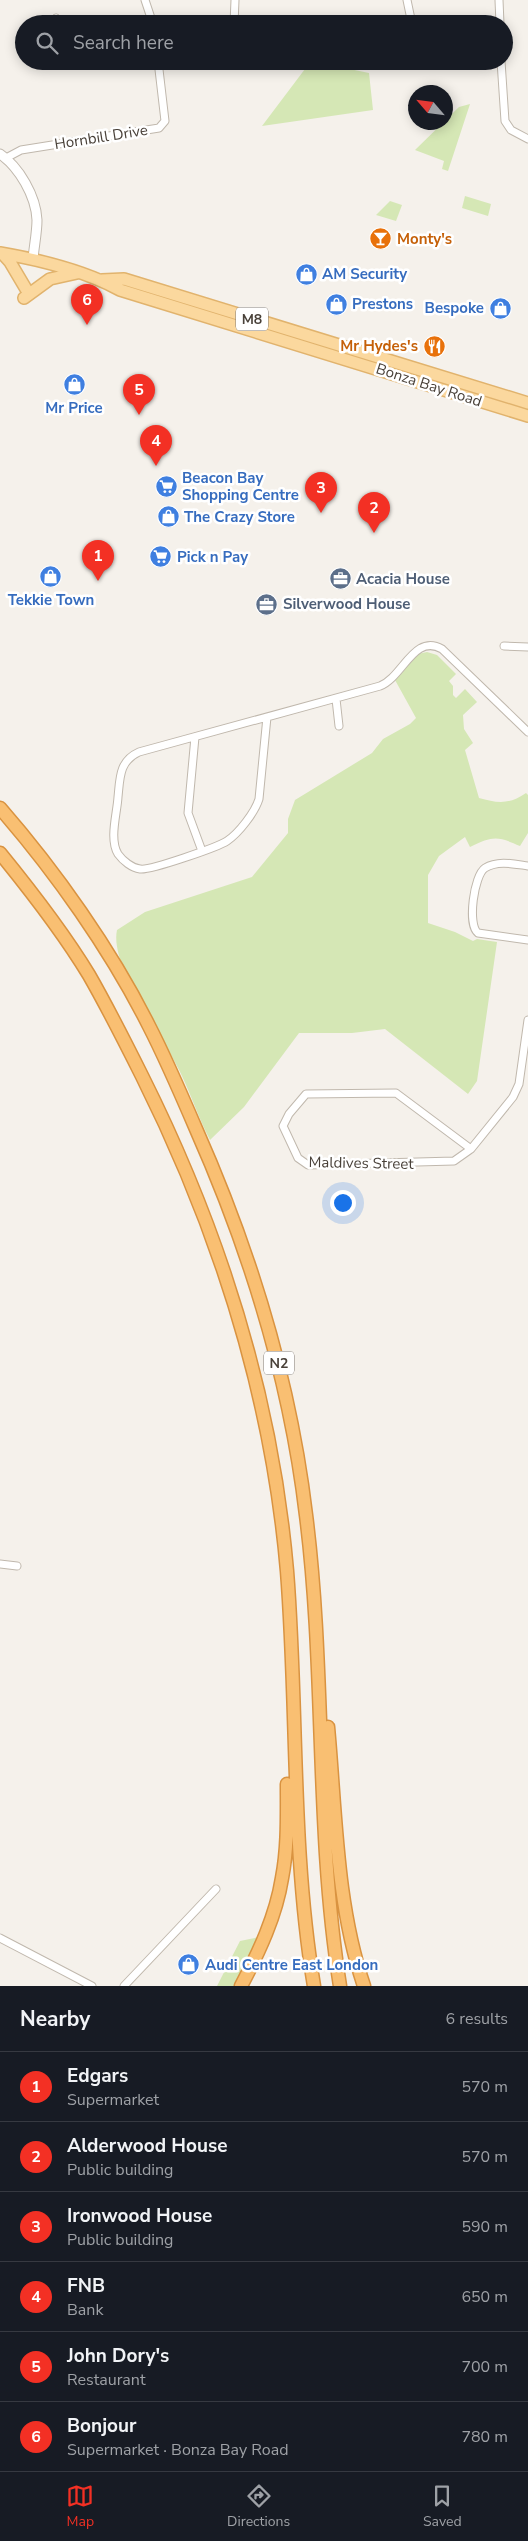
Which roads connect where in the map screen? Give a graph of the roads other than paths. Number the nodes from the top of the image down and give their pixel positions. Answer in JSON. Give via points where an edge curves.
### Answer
{"nodes":[{"id":1,"x":145,"y":0,"type":"edge"},
{"id":2,"x":235,"y":0,"type":"edge"},
{"id":3,"x":407,"y":0,"type":"edge"},
{"id":4,"x":499,"y":0,"type":"edge"},
{"id":5,"x":150,"y":15,"type":"edge"},
{"id":6,"x":234,"y":15,"type":"edge"},
{"id":7,"x":410,"y":15,"type":"edge"},
{"id":8,"x":500,"y":15,"type":"edge"},
{"id":9,"x":159,"y":70,"type":"edge"},
{"id":10,"x":501,"y":70,"type":"edge"},
{"id":11,"x":528,"y":139,"type":"edge"},
{"id":12,"x":3,"y":156,"type":"edge"},
{"id":13,"x":2,"y":254,"type":"edge"},
{"id":14,"x":33,"y":259,"type":"junction"},
{"id":15,"x":79,"y":273,"type":"junction"},
{"id":16,"x":102,"y":280,"type":"junction"},
{"id":17,"x":528,"y":403,"type":"edge"},
{"id":18,"x":528,"y":416,"type":"edge"},
{"id":19,"x":504,"y":646,"type":"dead end"},
{"id":20,"x":528,"y":647,"type":"edge"},
{"id":21,"x":336,"y":699,"type":"junction"},
{"id":22,"x":267,"y":717,"type":"junction"},
{"id":23,"x":339,"y":726,"type":"dead end"},
{"id":24,"x":528,"y":732,"type":"edge"},
{"id":25,"x":196,"y":737,"type":"junction"},
{"id":26,"x":1,"y":808,"type":"edge"},
{"id":27,"x":202,"y":851,"type":"junction"},
{"id":28,"x":0,"y":853,"type":"edge"},
{"id":29,"x":528,"y":866,"type":"edge"},
{"id":30,"x":528,"y":940,"type":"edge"},
{"id":31,"x":528,"y":1020,"type":"edge"},
{"id":32,"x":471,"y":1149,"type":"junction"},
{"id":33,"x":0,"y":1564,"type":"edge"},
{"id":34,"x":17,"y":1566,"type":"dead end"},
{"id":35,"x":286,"y":1567,"type":"junction"},
{"id":36,"x":318,"y":1647,"type":"junction"},
{"id":37,"x":216,"y":1889,"type":"dead end"},
{"id":38,"x":0,"y":1938,"type":"edge"},
{"id":39,"x":92,"y":1986,"type":"edge"},
{"id":40,"x":124,"y":1986,"type":"edge"},
{"id":41,"x":241,"y":1986,"type":"edge"},
{"id":42,"x":314,"y":1986,"type":"edge"},
{"id":43,"x":340,"y":1986,"type":"edge"},
{"id":44,"x":364,"y":1986,"type":"edge"}],
"edges":[{"from":1,"to":5,"type":"street"},
{"from":2,"to":6,"type":"street"},
{"from":3,"to":7,"type":"street"},
{"from":4,"to":8,"type":"street"},
{"from":9,"to":12,"type":"street","name":"Hornbill Drive","via":[[165,121],[158,128],[21,150]]},
{"from":10,"to":11,"type":"street","via":[[503,111],[508,127]]},
{"from":12,"to":14,"type":"street","via":[[18,172],[35,206],[37,220]]},
{"from":13,"to":14,"type":"main road","name":"Bonza Bay Road","number":"M8"},
{"from":13,"to":15,"type":"main road","via":[[10,262],[25,294],[50,279]]},
{"from":14,"to":15,"type":"main road","name":"Bonza Bay Road","number":"M8"},
{"from":15,"to":16,"type":"main road","name":"Bonza Bay Road","number":"M8"},
{"from":16,"to":17,"type":"main road","name":"Bonza Bay Road","number":"M8","via":[[124,279]]},
{"from":16,"to":18,"type":"main road","name":"Bonza Bay Road","number":"M8","via":[[120,290]]},
{"from":19,"to":20,"type":"street"},
{"from":21,"to":22,"type":"street"},
{"from":21,"to":23,"type":"street"},
{"from":21,"to":24,"type":"street","via":[[389,683],[415,652],[432,645],[442,649]]},
{"from":22,"to":25,"type":"street"},
{"from":22,"to":27,"type":"street","via":[[257,805],[230,839]]},
{"from":25,"to":27,"type":"street","via":[[188,813]]},
{"from":25,"to":27,"type":"street","via":[[138,752],[125,761],[120,776],[114,841],[123,859],[139,870]]},
{"from":26,"to":36,"type":"highway","number":"N2","via":[[70,898],[148,1023],[211,1162],[240,1237],[268,1321],[293,1427],[306,1516]]},
{"from":28,"to":35,"type":"highway","number":"N2","via":[[88,974],[198,1196],[224,1267],[249,1351],[267,1435]]},
{"from":29,"to":30,"type":"street","via":[[502,864],[482,870],[477,878],[472,919],[473,928],[478,933]]},
{"from":31,"to":32,"type":"street","name":"Maldives Street","via":[[516,1092]]},
{"from":32,"to":32,"type":"street","name":"Maldives Street","via":[[459,1159],[448,1162],[308,1165],[298,1158],[283,1126],[306,1094],[396,1093]]},
{"from":33,"to":34,"type":"street"},
{"from":35,"to":41,"type":"highway","via":[[288,1781],[283,1868],[272,1918]]},
{"from":35,"to":42,"type":"highway","number":"N2","via":[[297,1821],[302,1894]]},
{"from":36,"to":43,"type":"highway","number":"N2","via":[[327,1886]]},
{"from":36,"to":44,"type":"highway","via":[[345,1906],[354,1956]]},
{"from":37,"to":40,"type":"street"},
{"from":38,"to":39,"type":"street"}]}
